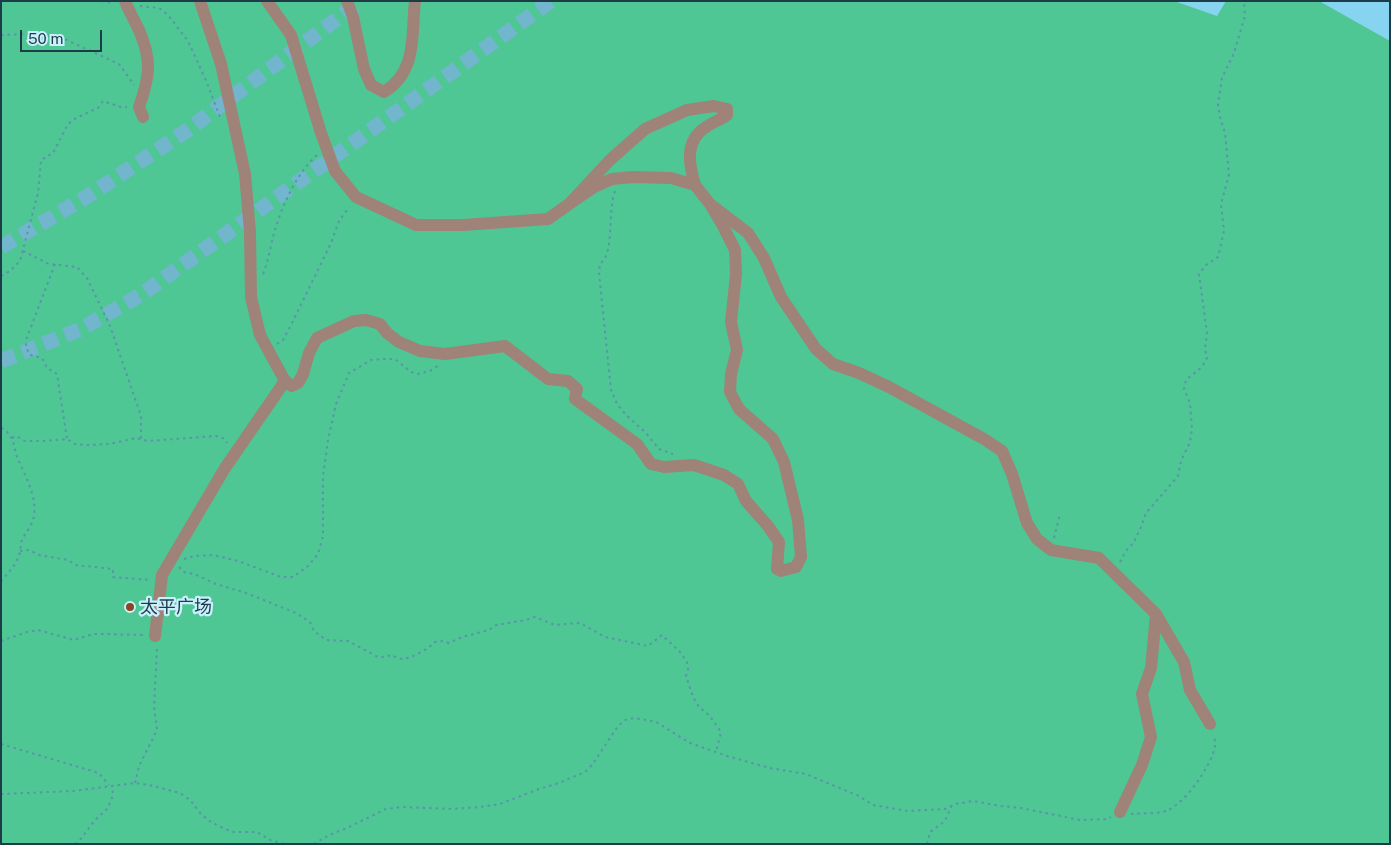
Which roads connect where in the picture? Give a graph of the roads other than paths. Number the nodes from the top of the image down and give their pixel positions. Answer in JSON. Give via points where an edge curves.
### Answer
{"nodes":[{"id":1,"x":200,"y":1,"type":"edge"},
{"id":2,"x":267,"y":1,"type":"edge"},
{"id":3,"x":347,"y":1,"type":"edge"},
{"id":4,"x":415,"y":1,"type":"edge"},
{"id":5,"x":125,"y":3,"type":"edge"},
{"id":6,"x":142,"y":107,"type":"road end"},
{"id":7,"x":695,"y":185,"type":"junction"},
{"id":8,"x":569,"y":204,"type":"junction"},
{"id":9,"x":710,"y":204,"type":"junction"},
{"id":10,"x":285,"y":381,"type":"junction"},
{"id":11,"x":1156,"y":614,"type":"junction"},
{"id":12,"x":155,"y":636,"type":"road end"},
{"id":13,"x":1210,"y":724,"type":"road end"},
{"id":14,"x":1120,"y":812,"type":"road end"}],
"edges":[{"from":1,"to":10,"type":"lane","via":[[221,64],[245,174],[251,297],[260,335]]},
{"from":2,"to":8,"type":"lane","via":[[291,35],[335,171],[356,197],[416,225],[548,219]]},
{"from":3,"to":4,"type":"lane","via":[[364,68],[371,85],[384,92],[394,86],[406,70],[413,47]]},
{"from":5,"to":6,"type":"lane","via":[[148,55],[149,72]]},
{"from":7,"to":8,"type":"lane","via":[[672,178],[618,178],[594,187]]},
{"from":7,"to":8,"type":"lane","via":[[689,164],[690,143],[705,127],[727,115],[727,109],[714,106],[687,110],[645,129],[610,160]]},
{"from":7,"to":9,"type":"lane"},
{"from":9,"to":10,"type":"lane","via":[[735,250],[731,322],[737,350],[730,392],[739,409],[773,439],[784,462],[798,520],[801,556],[796,567],[781,571],[777,568],[779,542],[746,501],[738,484],[724,475],[694,465],[664,467],[651,464],[637,444],[576,399],[577,389],[568,382],[548,379],[505,346],[445,354],[420,351],[399,342],[380,324],[354,321],[317,338],[298,383],[292,386]]},
{"from":9,"to":11,"type":"lane","via":[[748,233],[764,258],[781,297],[816,349],[833,364],[889,387],[1002,451],[1027,523],[1037,539],[1051,550],[1099,558]]},
{"from":10,"to":12,"type":"lane","via":[[234,455],[162,576]]},
{"from":11,"to":13,"type":"lane","via":[[1184,662],[1190,690]]},
{"from":11,"to":14,"type":"lane","via":[[1151,668],[1142,694],[1151,737]]}]}
